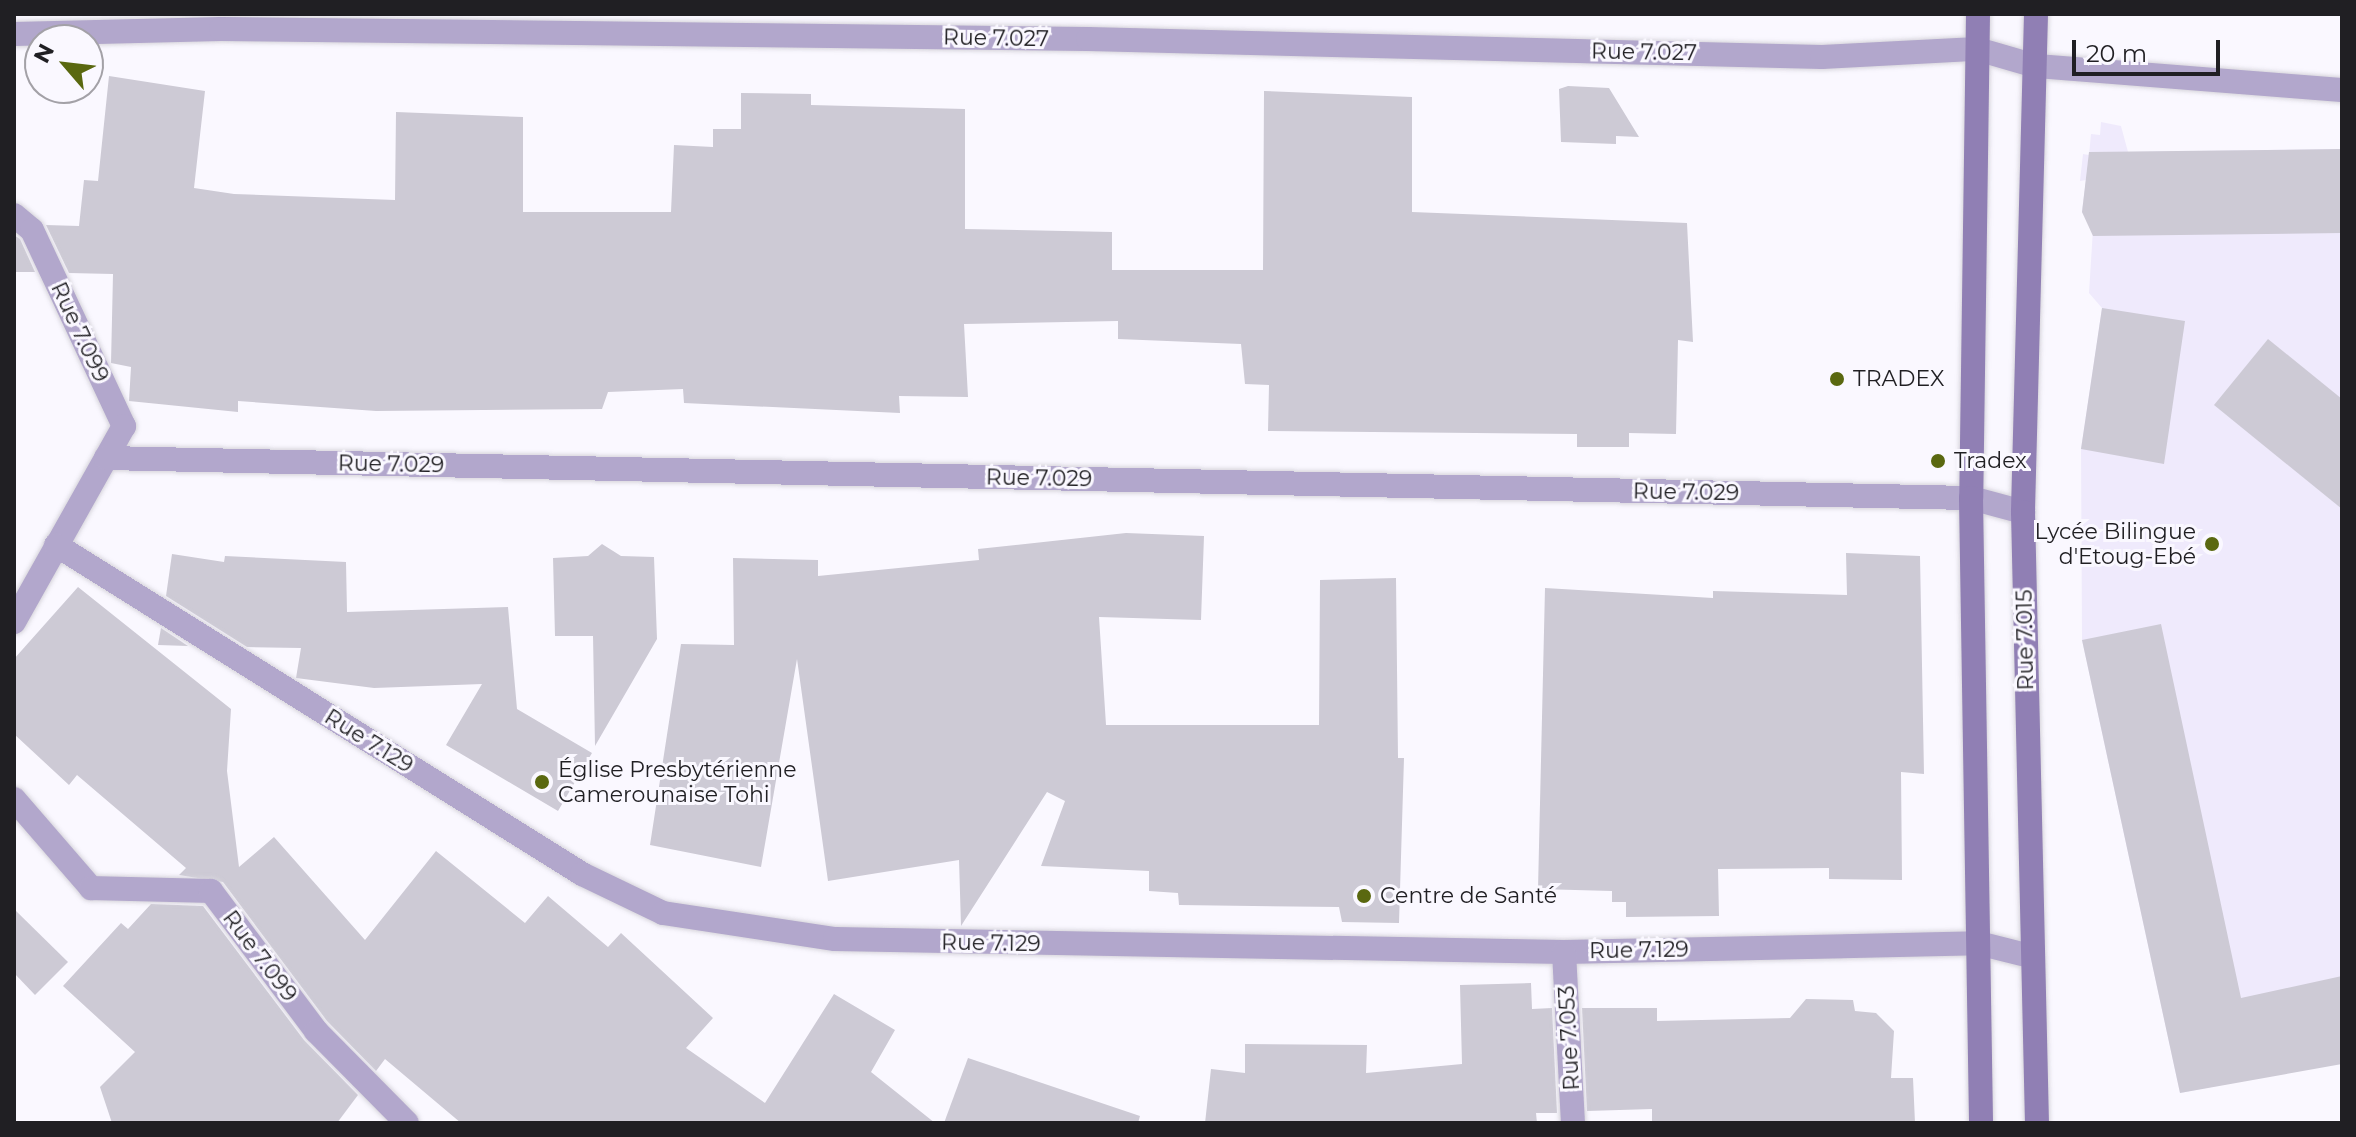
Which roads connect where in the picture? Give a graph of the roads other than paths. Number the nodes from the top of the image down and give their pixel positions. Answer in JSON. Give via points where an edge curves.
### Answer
{"nodes":[{"id":1,"x":1978,"y":14,"type":"edge"},
{"id":2,"x":2036,"y":14,"type":"edge"},
{"id":3,"x":14,"y":34,"type":"edge"},
{"id":4,"x":1977,"y":49,"type":"junction"},
{"id":5,"x":2036,"y":66,"type":"junction"},
{"id":6,"x":2342,"y":90,"type":"edge"},
{"id":7,"x":14,"y":215,"type":"edge"},
{"id":8,"x":106,"y":458,"type":"junction"},
{"id":9,"x":1971,"y":498,"type":"junction"},
{"id":10,"x":2023,"y":512,"type":"junction"},
{"id":11,"x":56,"y":545,"type":"junction"},
{"id":12,"x":14,"y":622,"type":"edge"},
{"id":13,"x":14,"y":799,"type":"edge"},
{"id":14,"x":1978,"y":943,"type":"junction"},
{"id":15,"x":1564,"y":952,"type":"junction"},
{"id":16,"x":2030,"y":956,"type":"junction"},
{"id":17,"x":407,"y":1123,"type":"edge"},
{"id":18,"x":1573,"y":1123,"type":"edge"},
{"id":19,"x":1981,"y":1123,"type":"edge"},
{"id":20,"x":2037,"y":1123,"type":"edge"}],
"edges":[{"from":1,"to":4,"type":"main road"},
{"from":2,"to":5,"type":"main road","name":"Rue 7.015"},
{"from":3,"to":4,"type":"street","name":"Rue 7.027","via":[[221,29],[1041,38],[1822,57]]},
{"from":4,"to":5,"type":"street","name":"Rue 7.027"},
{"from":4,"to":9,"type":"main road"},
{"from":5,"to":6,"type":"street","name":"Rue 7.027"},
{"from":5,"to":10,"type":"main road","name":"Rue 7.015"},
{"from":7,"to":8,"type":"street","name":"Rue 7.099","via":[[32,230],[124,426]]},
{"from":8,"to":9,"type":"street","name":"Rue 7.029"},
{"from":8,"to":11,"type":"street","name":"Rue 7.099"},
{"from":9,"to":10,"type":"street"},
{"from":9,"to":14,"type":"main road"},
{"from":10,"to":16,"type":"main road","name":"Rue 7.015"},
{"from":11,"to":12,"type":"street","name":"Rue 7.099"},
{"from":11,"to":15,"type":"street","name":"Rue 7.129","via":[[582,874],[663,913],[835,939]]},
{"from":13,"to":17,"type":"street","name":"Rue 7.099","via":[[91,888],[211,891],[316,1031]]},
{"from":14,"to":15,"type":"street","name":"Rue 7.129"},
{"from":14,"to":16,"type":"street","name":"Rue 7.129"},
{"from":14,"to":19,"type":"main road"},
{"from":15,"to":18,"type":"street","name":"Rue 7.053"},
{"from":16,"to":20,"type":"main road","name":"Rue 7.015"}]}
